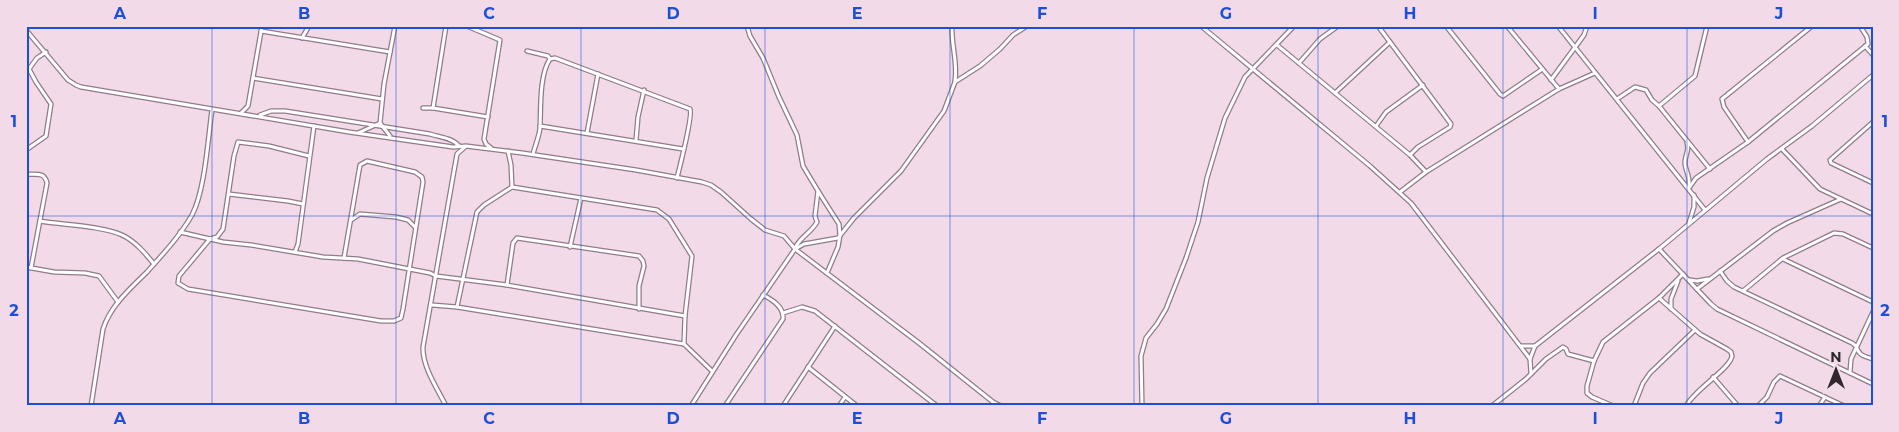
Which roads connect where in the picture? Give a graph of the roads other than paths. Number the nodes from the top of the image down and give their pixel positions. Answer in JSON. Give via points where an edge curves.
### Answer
{"nodes":[{"id":1,"x":309,"y":26,"type":"edge"},
{"id":2,"x":395,"y":26,"type":"edge"},
{"id":3,"x":446,"y":26,"type":"edge"},
{"id":4,"x":467,"y":26,"type":"edge"},
{"id":5,"x":747,"y":26,"type":"edge"},
{"id":6,"x":952,"y":26,"type":"edge"},
{"id":7,"x":1027,"y":26,"type":"edge"},
{"id":8,"x":1200,"y":26,"type":"edge"},
{"id":9,"x":1288,"y":26,"type":"edge"},
{"id":10,"x":1294,"y":26,"type":"edge"},
{"id":11,"x":1338,"y":26,"type":"edge"},
{"id":12,"x":1378,"y":26,"type":"edge"},
{"id":13,"x":1446,"y":26,"type":"edge"},
{"id":14,"x":1507,"y":26,"type":"edge"},
{"id":15,"x":1558,"y":26,"type":"edge"},
{"id":16,"x":1587,"y":26,"type":"edge"},
{"id":17,"x":1707,"y":26,"type":"edge"},
{"id":18,"x":1812,"y":26,"type":"edge"},
{"id":19,"x":1860,"y":26,"type":"edge"},
{"id":20,"x":262,"y":28,"type":"edge"},
{"id":21,"x":26,"y":30,"type":"edge"},
{"id":22,"x":302,"y":38,"type":"junction"},
{"id":23,"x":1390,"y":42,"type":"junction"},
{"id":24,"x":1277,"y":45,"type":"junction"},
{"id":25,"x":1866,"y":46,"type":"junction"},
{"id":26,"x":1575,"y":47,"type":"junction"},
{"id":27,"x":527,"y":51,"type":"dead end"},
{"id":28,"x":46,"y":52,"type":"junction"},
{"id":29,"x":390,"y":52,"type":"junction"},
{"id":30,"x":1873,"y":56,"type":"edge"},
{"id":31,"x":550,"y":59,"type":"junction"},
{"id":32,"x":1299,"y":63,"type":"junction"},
{"id":33,"x":1252,"y":69,"type":"junction"},
{"id":34,"x":1541,"y":70,"type":"junction"},
{"id":35,"x":1595,"y":72,"type":"junction"},
{"id":36,"x":598,"y":74,"type":"junction"},
{"id":37,"x":1873,"y":75,"type":"edge"},
{"id":38,"x":253,"y":78,"type":"junction"},
{"id":39,"x":1551,"y":80,"type":"junction"},
{"id":40,"x":955,"y":82,"type":"junction"},
{"id":41,"x":1422,"y":85,"type":"junction"},
{"id":42,"x":1559,"y":89,"type":"junction"},
{"id":43,"x":644,"y":90,"type":"junction"},
{"id":44,"x":1335,"y":93,"type":"junction"},
{"id":45,"x":382,"y":99,"type":"junction"},
{"id":46,"x":1617,"y":99,"type":"junction"},
{"id":47,"x":248,"y":106,"type":"junction"},
{"id":48,"x":1660,"y":106,"type":"junction"},
{"id":49,"x":423,"y":108,"type":"dead end"},
{"id":50,"x":433,"y":108,"type":"junction"},
{"id":51,"x":212,"y":110,"type":"junction"},
{"id":52,"x":240,"y":113,"type":"junction"},
{"id":53,"x":255,"y":115,"type":"junction"},
{"id":54,"x":488,"y":117,"type":"junction"},
{"id":55,"x":1873,"y":122,"type":"edge"},
{"id":56,"x":380,"y":123,"type":"junction"},
{"id":57,"x":314,"y":126,"type":"junction"},
{"id":58,"x":373,"y":126,"type":"junction"},
{"id":59,"x":540,"y":126,"type":"junction"},
{"id":60,"x":1376,"y":126,"type":"junction"},
{"id":61,"x":384,"y":128,"type":"junction"},
{"id":62,"x":357,"y":133,"type":"junction"},
{"id":63,"x":586,"y":133,"type":"junction"},
{"id":64,"x":391,"y":137,"type":"junction"},
{"id":65,"x":484,"y":139,"type":"junction"},
{"id":66,"x":636,"y":140,"type":"junction"},
{"id":67,"x":1686,"y":140,"type":"junction"},
{"id":68,"x":1748,"y":142,"type":"junction"},
{"id":69,"x":459,"y":146,"type":"junction"},
{"id":70,"x":466,"y":146,"type":"junction"},
{"id":71,"x":453,"y":147,"type":"junction"},
{"id":72,"x":473,"y":147,"type":"junction"},
{"id":73,"x":683,"y":148,"type":"junction"},
{"id":74,"x":492,"y":149,"type":"junction"},
{"id":75,"x":1782,"y":149,"type":"junction"},
{"id":76,"x":26,"y":150,"type":"edge"},
{"id":77,"x":508,"y":151,"type":"junction"},
{"id":78,"x":458,"y":154,"type":"junction"},
{"id":79,"x":533,"y":154,"type":"junction"},
{"id":80,"x":1410,"y":155,"type":"junction"},
{"id":81,"x":309,"y":156,"type":"junction"},
{"id":82,"x":1710,"y":169,"type":"junction"},
{"id":83,"x":1426,"y":172,"type":"junction"},
{"id":84,"x":26,"y":174,"type":"edge"},
{"id":85,"x":678,"y":178,"type":"junction"},
{"id":86,"x":1873,"y":183,"type":"edge"},
{"id":87,"x":512,"y":187,"type":"junction"},
{"id":88,"x":1689,"y":188,"type":"junction"},
{"id":89,"x":818,"y":192,"type":"junction"},
{"id":90,"x":1400,"y":192,"type":"junction"},
{"id":91,"x":229,"y":194,"type":"junction"},
{"id":92,"x":1694,"y":195,"type":"junction"},
{"id":93,"x":581,"y":198,"type":"junction"},
{"id":94,"x":1841,"y":199,"type":"junction"},
{"id":95,"x":303,"y":204,"type":"junction"},
{"id":96,"x":1705,"y":210,"type":"junction"},
{"id":97,"x":1873,"y":214,"type":"edge"},
{"id":98,"x":351,"y":220,"type":"junction"},
{"id":99,"x":40,"y":221,"type":"junction"},
{"id":100,"x":1689,"y":224,"type":"junction"},
{"id":101,"x":415,"y":227,"type":"junction"},
{"id":102,"x":180,"y":232,"type":"junction"},
{"id":103,"x":840,"y":236,"type":"junction"},
{"id":104,"x":210,"y":239,"type":"junction"},
{"id":105,"x":570,"y":247,"type":"junction"},
{"id":106,"x":1873,"y":248,"type":"edge"},
{"id":107,"x":795,"y":249,"type":"junction"},
{"id":108,"x":1659,"y":249,"type":"junction"},
{"id":109,"x":295,"y":252,"type":"junction"},
{"id":110,"x":344,"y":258,"type":"junction"},
{"id":111,"x":1783,"y":258,"type":"junction"},
{"id":112,"x":154,"y":264,"type":"junction"},
{"id":113,"x":26,"y":267,"type":"edge"},
{"id":114,"x":31,"y":268,"type":"junction"},
{"id":115,"x":409,"y":269,"type":"junction"},
{"id":116,"x":1720,"y":271,"type":"junction"},
{"id":117,"x":827,"y":273,"type":"junction"},
{"id":118,"x":1683,"y":274,"type":"junction"},
{"id":119,"x":436,"y":276,"type":"junction"},
{"id":120,"x":1710,"y":278,"type":"junction"},
{"id":121,"x":464,"y":279,"type":"junction"},
{"id":122,"x":1687,"y":279,"type":"junction"},
{"id":123,"x":1678,"y":280,"type":"junction"},
{"id":124,"x":507,"y":285,"type":"junction"},
{"id":125,"x":1697,"y":289,"type":"junction"},
{"id":126,"x":1743,"y":291,"type":"junction"},
{"id":127,"x":763,"y":295,"type":"junction"},
{"id":128,"x":1660,"y":298,"type":"junction"},
{"id":129,"x":118,"y":302,"type":"junction"},
{"id":130,"x":1873,"y":302,"type":"edge"},
{"id":131,"x":432,"y":304,"type":"junction"},
{"id":132,"x":458,"y":307,"type":"junction"},
{"id":133,"x":639,"y":309,"type":"junction"},
{"id":134,"x":1671,"y":309,"type":"junction"},
{"id":135,"x":1873,"y":312,"type":"edge"},
{"id":136,"x":784,"y":313,"type":"junction"},
{"id":137,"x":685,"y":316,"type":"junction"},
{"id":138,"x":834,"y":326,"type":"junction"},
{"id":139,"x":1695,"y":330,"type":"junction"},
{"id":140,"x":684,"y":344,"type":"junction"},
{"id":141,"x":1520,"y":345,"type":"junction"},
{"id":142,"x":1536,"y":346,"type":"junction"},
{"id":143,"x":1856,"y":346,"type":"junction"},
{"id":144,"x":1530,"y":359,"type":"junction"},
{"id":145,"x":1873,"y":359,"type":"edge"},
{"id":146,"x":1594,"y":361,"type":"junction"},
{"id":147,"x":808,"y":367,"type":"junction"},
{"id":148,"x":712,"y":371,"type":"junction"},
{"id":149,"x":1850,"y":372,"type":"junction"},
{"id":150,"x":1531,"y":373,"type":"junction"},
{"id":151,"x":1713,"y":377,"type":"junction"},
{"id":152,"x":1873,"y":384,"type":"edge"},
{"id":153,"x":1825,"y":396,"type":"junction"},
{"id":154,"x":845,"y":397,"type":"junction"},
{"id":155,"x":992,"y":404,"type":"edge"},
{"id":156,"x":91,"y":406,"type":"edge"},
{"id":157,"x":446,"y":406,"type":"edge"},
{"id":158,"x":691,"y":406,"type":"edge"},
{"id":159,"x":725,"y":406,"type":"edge"},
{"id":160,"x":783,"y":406,"type":"edge"},
{"id":161,"x":840,"y":406,"type":"edge"},
{"id":162,"x":857,"y":406,"type":"edge"},
{"id":163,"x":937,"y":406,"type":"edge"},
{"id":164,"x":1001,"y":406,"type":"edge"},
{"id":165,"x":1142,"y":406,"type":"edge"},
{"id":166,"x":1492,"y":406,"type":"edge"},
{"id":167,"x":1613,"y":406,"type":"edge"},
{"id":168,"x":1634,"y":406,"type":"edge"},
{"id":169,"x":1686,"y":406,"type":"edge"},
{"id":170,"x":1738,"y":406,"type":"edge"},
{"id":171,"x":1758,"y":406,"type":"edge"},
{"id":172,"x":1819,"y":406,"type":"edge"},
{"id":173,"x":1844,"y":406,"type":"edge"}],
"edges":[{"from":1,"to":22,"type":"street"},
{"from":2,"to":29,"type":"street"},
{"from":3,"to":50,"type":"street"},
{"from":4,"to":54,"type":"street","via":[[500,40]]},
{"from":5,"to":89,"type":"street","via":[[797,135],[803,166]]},
{"from":6,"to":40,"type":"street","via":[[957,63]]},
{"from":7,"to":40,"type":"street","via":[[980,66]]},
{"from":8,"to":33,"type":"street"},
{"from":9,"to":10,"type":"street"},
{"from":10,"to":24,"type":"street"},
{"from":11,"to":32,"type":"street","via":[[1320,39]]},
{"from":12,"to":23,"type":"street"},
{"from":13,"to":34,"type":"street","via":[[1503,96]]},
{"from":14,"to":34,"type":"street"},
{"from":15,"to":26,"type":"street"},
{"from":16,"to":26,"type":"street"},
{"from":17,"to":48,"type":"street","via":[[1695,76]]},
{"from":18,"to":68,"type":"street","via":[[1722,99]]},
{"from":19,"to":25,"type":"street","via":[[1868,41]]},
{"from":20,"to":22,"type":"street"},
{"from":20,"to":38,"type":"street"},
{"from":21,"to":28,"type":"street"},
{"from":22,"to":29,"type":"street"},
{"from":23,"to":41,"type":"street"},
{"from":23,"to":44,"type":"street"},
{"from":24,"to":32,"type":"street"},
{"from":24,"to":33,"type":"street"},
{"from":25,"to":30,"type":"street"},
{"from":25,"to":68,"type":"street"},
{"from":26,"to":35,"type":"street"},
{"from":26,"to":39,"type":"street"},
{"from":27,"to":31,"type":"street"},
{"from":28,"to":51,"type":"street","via":[[68,80],[76,85]]},
{"from":28,"to":76,"type":"street","via":[[29,69],[51,104],[46,136]]},
{"from":29,"to":45,"type":"street"},
{"from":31,"to":36,"type":"street"},
{"from":31,"to":59,"type":"street","via":[[544,74]]},
{"from":32,"to":44,"type":"street"},
{"from":33,"to":90,"type":"street"},
{"from":33,"to":165,"type":"street","via":[[1225,118],[1198,222],[1171,296],[1146,338],[1141,356]]},
{"from":34,"to":39,"type":"street"},
{"from":35,"to":42,"type":"street"},
{"from":35,"to":46,"type":"street"},
{"from":36,"to":43,"type":"street"},
{"from":36,"to":63,"type":"street"},
{"from":37,"to":75,"type":"street"},
{"from":38,"to":45,"type":"street"},
{"from":38,"to":47,"type":"street"},
{"from":39,"to":42,"type":"street"},
{"from":40,"to":103,"type":"street","via":[[944,112],[900,171]]},
{"from":41,"to":60,"type":"street","via":[[1386,112]]},
{"from":41,"to":80,"type":"street","via":[[1451,124]]},
{"from":42,"to":83,"type":"street"},
{"from":43,"to":66,"type":"street"},
{"from":43,"to":73,"type":"street","via":[[690,109]]},
{"from":44,"to":60,"type":"street"},
{"from":45,"to":56,"type":"street"},
{"from":46,"to":48,"type":"street","via":[[1639,87]]},
{"from":46,"to":88,"type":"street"},
{"from":47,"to":52,"type":"street"},
{"from":47,"to":53,"type":"street"},
{"from":48,"to":67,"type":"street"},
{"from":49,"to":50,"type":"street"},
{"from":50,"to":54,"type":"street"},
{"from":51,"to":52,"type":"street"},
{"from":51,"to":102,"type":"street","via":[[196,206]]},
{"from":52,"to":53,"type":"street"},
{"from":53,"to":57,"type":"street"},
{"from":53,"to":58,"type":"street","via":[[286,111]]},
{"from":54,"to":65,"type":"street"},
{"from":55,"to":86,"type":"street","via":[[1830,160]]},
{"from":56,"to":58,"type":"street"},
{"from":56,"to":61,"type":"street"},
{"from":57,"to":62,"type":"street"},
{"from":57,"to":81,"type":"street"},
{"from":58,"to":61,"type":"street"},
{"from":58,"to":62,"type":"street"},
{"from":59,"to":63,"type":"street"},
{"from":59,"to":79,"type":"street"},
{"from":60,"to":80,"type":"street"},
{"from":61,"to":64,"type":"street"},
{"from":61,"to":69,"type":"street","via":[[430,134],[457,142]]},
{"from":62,"to":64,"type":"street"},
{"from":63,"to":66,"type":"street"},
{"from":64,"to":71,"type":"street"},
{"from":65,"to":72,"type":"street"},
{"from":65,"to":74,"type":"street"},
{"from":66,"to":73,"type":"street"},
{"from":67,"to":82,"type":"street"},
{"from":67,"to":88,"type":"street"},
{"from":68,"to":82,"type":"street"},
{"from":69,"to":70,"type":"street"},
{"from":69,"to":71,"type":"street"},
{"from":70,"to":72,"type":"street"},
{"from":70,"to":78,"type":"street"},
{"from":71,"to":78,"type":"street"},
{"from":72,"to":74,"type":"street"},
{"from":73,"to":85,"type":"street"},
{"from":74,"to":77,"type":"street"},
{"from":75,"to":94,"type":"street","via":[[1820,189]]},
{"from":75,"to":96,"type":"street"},
{"from":77,"to":79,"type":"street"},
{"from":77,"to":87,"type":"street"},
{"from":78,"to":119,"type":"street"},
{"from":79,"to":85,"type":"street"},
{"from":80,"to":83,"type":"street"},
{"from":81,"to":91,"type":"street","via":[[238,142]]},
{"from":81,"to":95,"type":"street"},
{"from":82,"to":88,"type":"street","via":[[1696,178]]},
{"from":83,"to":90,"type":"street"},
{"from":84,"to":99,"type":"street","via":[[41,174],[47,183]]},
{"from":85,"to":107,"type":"street","via":[[711,185],[765,230],[784,236]]},
{"from":87,"to":93,"type":"street"},
{"from":87,"to":121,"type":"street","via":[[477,212]]},
{"from":88,"to":92,"type":"street"},
{"from":89,"to":103,"type":"street","via":[[839,224]]},
{"from":89,"to":107,"type":"street","via":[[817,222]]},
{"from":90,"to":141,"type":"street","via":[[1418,210]]},
{"from":91,"to":95,"type":"street"},
{"from":91,"to":104,"type":"street","via":[[223,229]]},
{"from":92,"to":96,"type":"street"},
{"from":92,"to":100,"type":"street"},
{"from":93,"to":105,"type":"street"},
{"from":93,"to":137,"type":"street","via":[[657,210],[669,219],[692,256]]},
{"from":94,"to":97,"type":"street"},
{"from":94,"to":116,"type":"street","via":[[1780,227]]},
{"from":95,"to":109,"type":"street"},
{"from":96,"to":100,"type":"street"},
{"from":98,"to":101,"type":"street","via":[[368,214],[405,219]]},
{"from":98,"to":101,"type":"street","via":[[360,165],[367,161],[415,172],[422,177]]},
{"from":98,"to":110,"type":"street"},
{"from":99,"to":112,"type":"street","via":[[122,235]]},
{"from":99,"to":114,"type":"street"},
{"from":100,"to":108,"type":"street"},
{"from":101,"to":115,"type":"street"},
{"from":102,"to":104,"type":"street"},
{"from":102,"to":112,"type":"street"},
{"from":103,"to":107,"type":"street"},
{"from":103,"to":117,"type":"street"},
{"from":104,"to":109,"type":"street"},
{"from":104,"to":115,"type":"street","via":[[179,276],[180,285],[381,321],[401,318]]},
{"from":105,"to":124,"type":"street","via":[[517,238],[513,243]]},
{"from":105,"to":133,"type":"street","via":[[639,256],[644,266]]},
{"from":106,"to":111,"type":"street","via":[[1838,232]]},
{"from":107,"to":117,"type":"street"},
{"from":107,"to":127,"type":"street"},
{"from":108,"to":118,"type":"street"},
{"from":108,"to":142,"type":"street"},
{"from":109,"to":110,"type":"street"},
{"from":110,"to":115,"type":"street"},
{"from":111,"to":126,"type":"street"},
{"from":111,"to":130,"type":"street"},
{"from":112,"to":129,"type":"street"},
{"from":113,"to":114,"type":"street"},
{"from":114,"to":129,"type":"street","via":[[99,276]]},
{"from":115,"to":119,"type":"street"},
{"from":116,"to":120,"type":"street"},
{"from":116,"to":126,"type":"street","via":[[1727,281]]},
{"from":117,"to":155,"type":"street"},
{"from":118,"to":122,"type":"street"},
{"from":118,"to":123,"type":"street"},
{"from":119,"to":121,"type":"street"},
{"from":119,"to":131,"type":"street"},
{"from":120,"to":122,"type":"street"},
{"from":120,"to":125,"type":"street"},
{"from":121,"to":124,"type":"street"},
{"from":121,"to":132,"type":"street"},
{"from":122,"to":125,"type":"street"},
{"from":123,"to":128,"type":"street"},
{"from":123,"to":134,"type":"street"},
{"from":124,"to":133,"type":"street"},
{"from":125,"to":149,"type":"street","via":[[1729,316]]},
{"from":126,"to":143,"type":"street"},
{"from":127,"to":136,"type":"street"},
{"from":127,"to":148,"type":"street"},
{"from":128,"to":134,"type":"street"},
{"from":128,"to":146,"type":"street","via":[[1603,342]]},
{"from":129,"to":156,"type":"street","via":[[103,329]]},
{"from":131,"to":132,"type":"street"},
{"from":131,"to":157,"type":"street","via":[[423,356]]},
{"from":132,"to":140,"type":"street"},
{"from":133,"to":137,"type":"street"},
{"from":134,"to":139,"type":"street"},
{"from":135,"to":143,"type":"street"},
{"from":136,"to":138,"type":"street","via":[[806,307]]},
{"from":136,"to":159,"type":"street"},
{"from":137,"to":140,"type":"street"},
{"from":138,"to":147,"type":"street"},
{"from":138,"to":163,"type":"street"},
{"from":139,"to":151,"type":"street","via":[[1731,352],[1732,361]]},
{"from":139,"to":168,"type":"street","via":[[1650,373]]},
{"from":140,"to":148,"type":"street"},
{"from":141,"to":142,"type":"street"},
{"from":141,"to":144,"type":"street"},
{"from":142,"to":144,"type":"street"},
{"from":143,"to":145,"type":"street","via":[[1862,356]]},
{"from":143,"to":149,"type":"street"},
{"from":144,"to":150,"type":"street"},
{"from":146,"to":150,"type":"street","via":[[1568,354],[1563,347]]},
{"from":146,"to":167,"type":"street","via":[[1587,394]]},
{"from":147,"to":154,"type":"street"},
{"from":147,"to":160,"type":"street"},
{"from":148,"to":158,"type":"street"},
{"from":149,"to":152,"type":"street"},
{"from":150,"to":166,"type":"street"},
{"from":151,"to":169,"type":"street"},
{"from":151,"to":170,"type":"street"},
{"from":153,"to":171,"type":"street","via":[[1780,376]]},
{"from":153,"to":172,"type":"street"},
{"from":153,"to":173,"type":"street"},
{"from":154,"to":161,"type":"street"},
{"from":154,"to":162,"type":"street"},
{"from":155,"to":164,"type":"street"}]}
